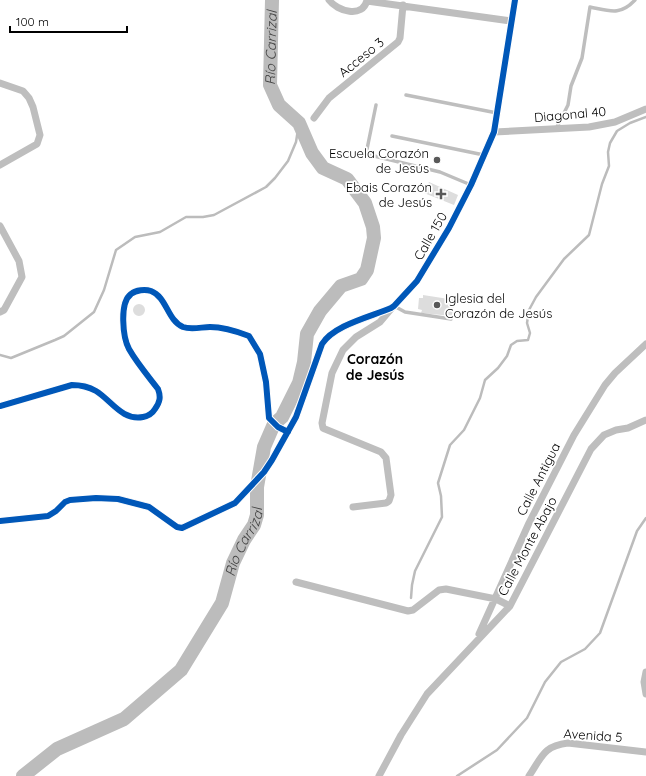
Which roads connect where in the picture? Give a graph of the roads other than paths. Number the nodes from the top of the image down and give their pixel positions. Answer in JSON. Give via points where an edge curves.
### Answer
{"nodes":[{"id":1,"x":329,"y":0,"type":"edge"},
{"id":2,"x":367,"y":0,"type":"edge"},
{"id":3,"x":515,"y":0,"type":"edge"},
{"id":4,"x":635,"y":0,"type":"edge"},
{"id":5,"x":403,"y":5,"type":"junction"},
{"id":6,"x":512,"y":21,"type":"junction"},
{"id":7,"x":0,"y":83,"type":"edge"},
{"id":8,"x":406,"y":95,"type":"dead end"},
{"id":9,"x":376,"y":105,"type":"dead end"},
{"id":10,"x":646,"y":109,"type":"edge"},
{"id":11,"x":497,"y":114,"type":"junction"},
{"id":12,"x":314,"y":118,"type":"dead end"},
{"id":13,"x":556,"y":129,"type":"junction"},
{"id":14,"x":494,"y":132,"type":"junction"},
{"id":15,"x":392,"y":136,"type":"dead end"},
{"id":16,"x":484,"y":155,"type":"junction"},
{"id":17,"x":0,"y":165,"type":"edge"},
{"id":18,"x":471,"y":185,"type":"junction"},
{"id":19,"x":0,"y":226,"type":"edge"},
{"id":20,"x":392,"y":307,"type":"junction"},
{"id":21,"x":0,"y":312,"type":"edge"},
{"id":22,"x":451,"y":319,"type":"dead end"},
{"id":23,"x":646,"y":344,"type":"edge"},
{"id":24,"x":0,"y":406,"type":"edge"},
{"id":25,"x":646,"y":420,"type":"edge"},
{"id":26,"x":288,"y":432,"type":"junction"},
{"id":27,"x":353,"y":507,"type":"dead end"},
{"id":28,"x":0,"y":521,"type":"edge"},
{"id":29,"x":296,"y":582,"type":"dead end"},
{"id":30,"x":496,"y":599,"type":"junction"},
{"id":31,"x":510,"y":606,"type":"junction"},
{"id":32,"x":476,"y":641,"type":"junction"},
{"id":33,"x":646,"y":672,"type":"edge"},
{"id":34,"x":646,"y":694,"type":"edge"},
{"id":35,"x":645,"y":750,"type":"edge"},
{"id":36,"x":379,"y":776,"type":"edge"},
{"id":37,"x":529,"y":776,"type":"edge"}],
"edges":[{"from":1,"to":2,"type":"street","via":[[337,8],[347,11],[363,8]]},
{"from":2,"to":5,"type":"street"},
{"from":3,"to":6,"type":"street","name":"Calle 150"},
{"from":4,"to":13,"type":"lane","via":[[627,8],[615,11],[590,7],[582,58],[571,86],[568,105]]},
{"from":5,"to":6,"type":"street"},
{"from":5,"to":12,"type":"street","name":"Acceso 3","via":[[398,42],[329,98]]},
{"from":6,"to":11,"type":"street","name":"Calle 150"},
{"from":7,"to":17,"type":"street","via":[[23,91],[29,98],[40,134],[37,144]]},
{"from":8,"to":11,"type":"lane"},
{"from":9,"to":18,"type":"lane","via":[[366,154],[440,172]]},
{"from":10,"to":13,"type":"street","name":"Diagonal 40","via":[[615,122]]},
{"from":11,"to":14,"type":"street","name":"Calle 150"},
{"from":13,"to":14,"type":"street","name":"Diagonal 40"},
{"from":14,"to":16,"type":"street","name":"Calle 150"},
{"from":15,"to":16,"type":"lane"},
{"from":16,"to":18,"type":"street","name":"Calle 150"},
{"from":18,"to":20,"type":"street","name":"Calle 150","via":[[417,281]]},
{"from":19,"to":21,"type":"street","via":[[19,261],[22,277],[4,310]]},
{"from":20,"to":22,"type":"lane","via":[[405,312]]},
{"from":20,"to":26,"type":"street","name":"Calle 150","via":[[341,328],[326,339]]},
{"from":20,"to":27,"type":"street","via":[[380,322],[356,337],[343,350],[332,374],[322,423],[323,428],[381,452],[386,458],[390,500],[386,504]]},
{"from":23,"to":30,"type":"street","name":"Calle Antigua","via":[[605,385],[574,435],[529,523]]},
{"from":24,"to":26,"type":"street","via":[[78,385],[96,391],[131,417],[146,417],[153,413],[158,405],[159,393],[128,348],[123,318],[127,297],[142,290],[157,294],[178,324],[184,328],[222,328],[249,336],[260,354],[270,418],[274,424]]},
{"from":25,"to":31,"type":"street","name":"Calle Monte Abajo","via":[[604,435],[591,449]]},
{"from":26,"to":28,"type":"street","name":"Calle 150","via":[[264,472],[235,503],[182,528],[149,507],[118,499],[96,498],[70,500],[48,516]]},
{"from":29,"to":30,"type":"street","via":[[408,611],[439,590],[446,589]]},
{"from":30,"to":31,"type":"street"},
{"from":30,"to":32,"type":"street","name":"Calle Antigua"},
{"from":31,"to":32,"type":"street","name":"Calle Monte Abajo"},
{"from":32,"to":36,"type":"street","name":"Calle Monte Abajo","via":[[427,694]]},
{"from":33,"to":34,"type":"street"},
{"from":35,"to":37,"type":"street","name":"Avenida 5","via":[[568,743],[556,745],[540,757]]}]}
